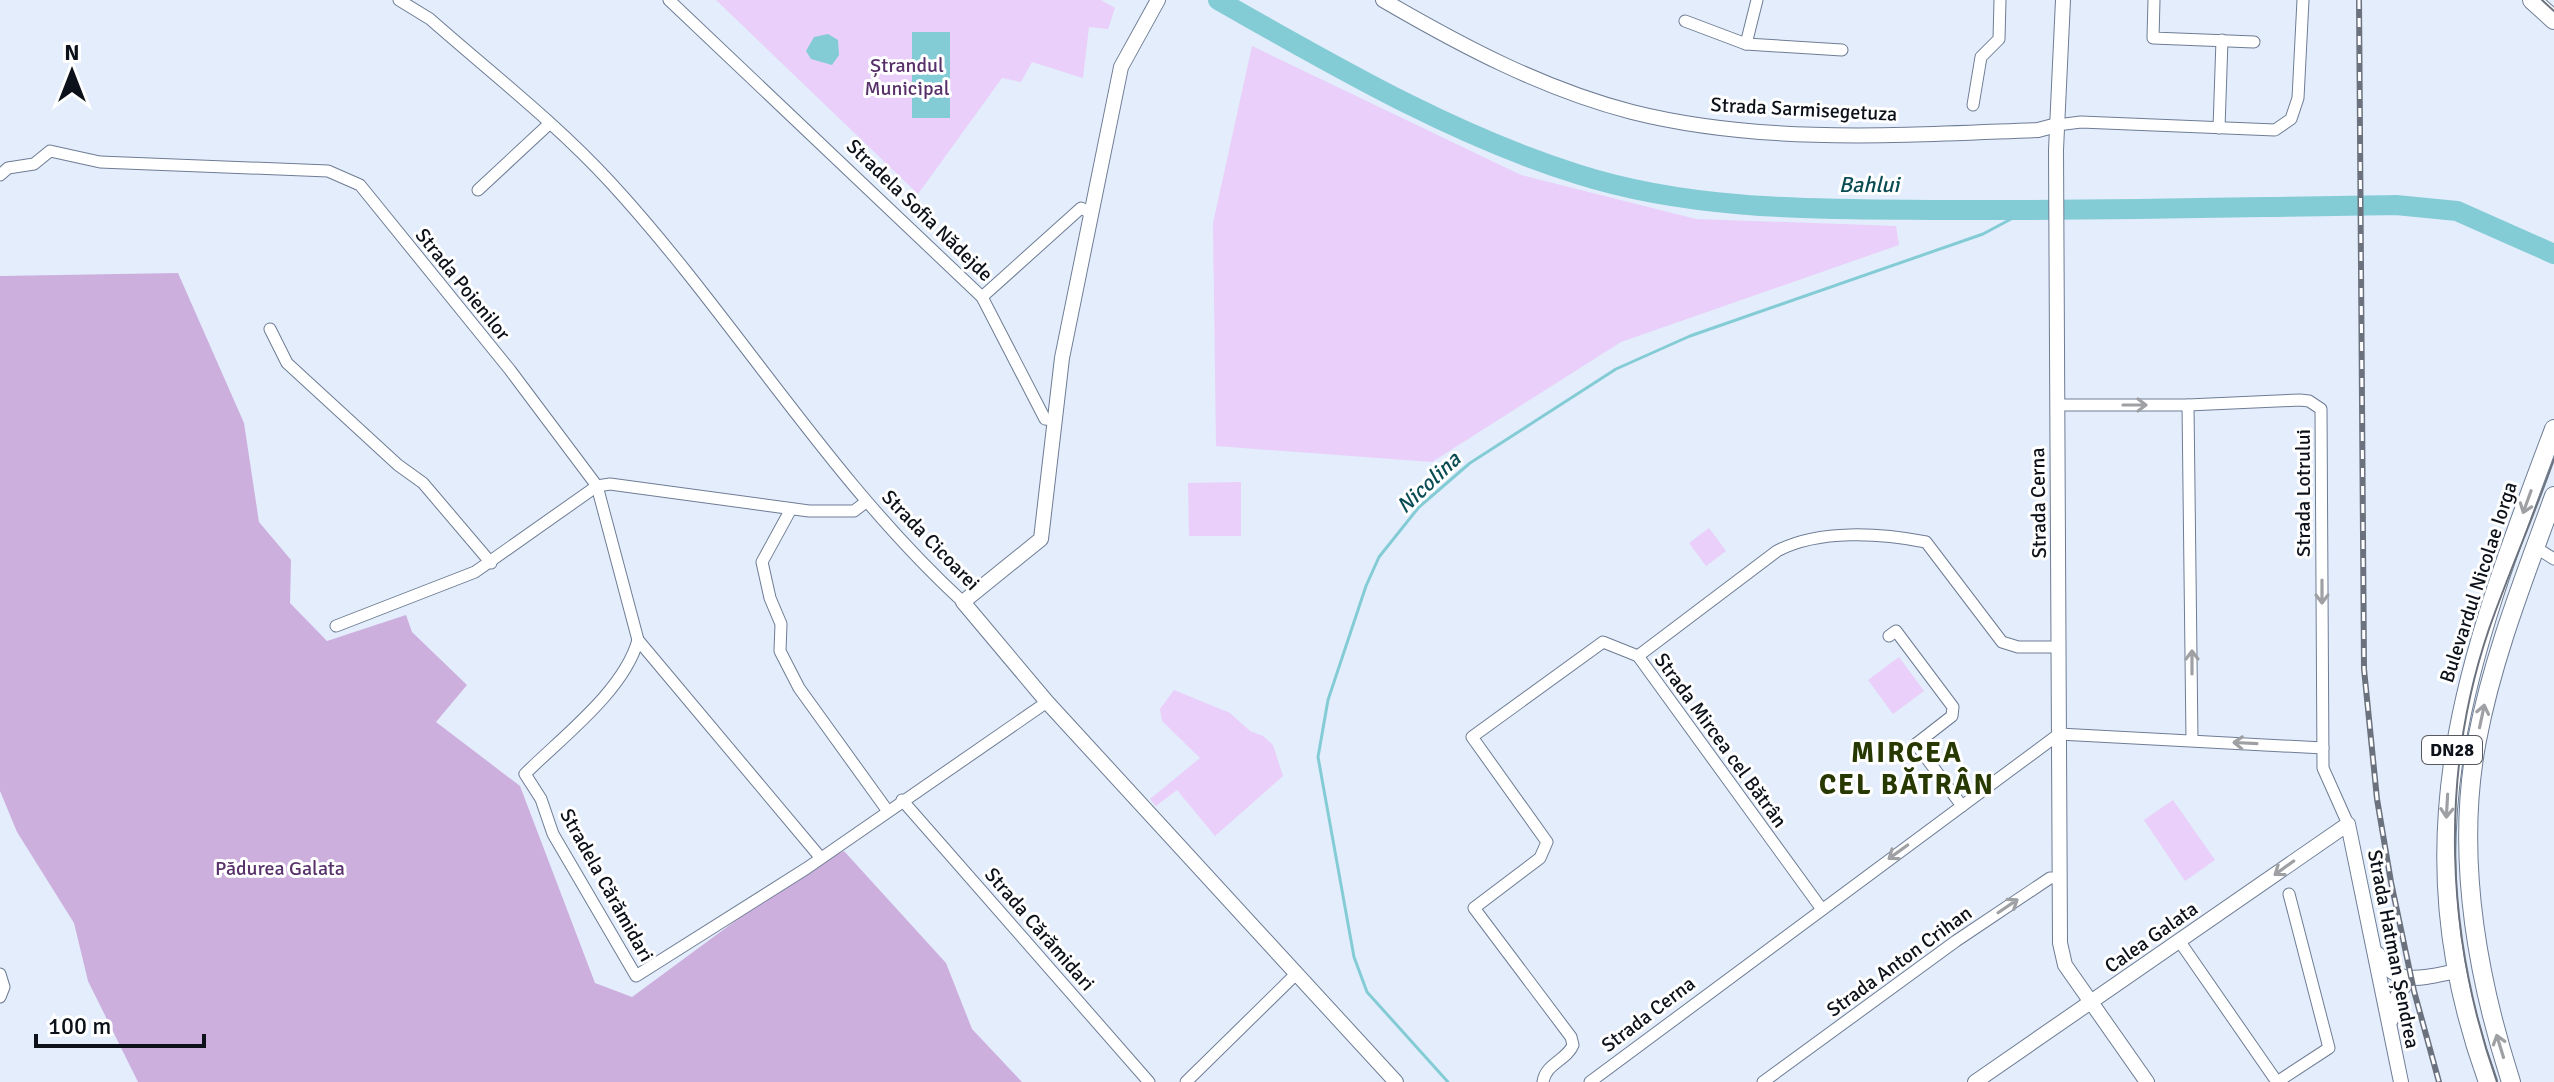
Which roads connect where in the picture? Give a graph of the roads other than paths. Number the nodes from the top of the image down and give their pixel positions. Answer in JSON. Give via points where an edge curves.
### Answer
{"nodes":[{"id":1,"x":399,"y":0,"type":"edge"},
{"id":2,"x":669,"y":0,"type":"edge"},
{"id":3,"x":1383,"y":0,"type":"edge"},
{"id":4,"x":1757,"y":0,"type":"edge"},
{"id":5,"x":2000,"y":0,"type":"edge"},
{"id":6,"x":2063,"y":0,"type":"edge"},
{"id":7,"x":2154,"y":0,"type":"edge"},
{"id":8,"x":2303,"y":0,"type":"edge"},
{"id":9,"x":2532,"y":0,"type":"edge"},
{"id":10,"x":1156,"y":2,"type":"edge"},
{"id":11,"x":2554,"y":20,"type":"edge"},
{"id":12,"x":1685,"y":21,"type":"dead end"},
{"id":13,"x":2222,"y":40,"type":"junction"},
{"id":14,"x":2254,"y":42,"type":"dead end"},
{"id":15,"x":1746,"y":44,"type":"junction"},
{"id":16,"x":1842,"y":50,"type":"dead end"},
{"id":17,"x":1973,"y":105,"type":"dead end"},
{"id":18,"x":549,"y":124,"type":"junction"},
{"id":19,"x":2057,"y":125,"type":"junction"},
{"id":20,"x":2219,"y":128,"type":"junction"},
{"id":21,"x":0,"y":175,"type":"edge"},
{"id":22,"x":478,"y":190,"type":"dead end"},
{"id":23,"x":1091,"y":213,"type":"junction"},
{"id":24,"x":982,"y":297,"type":"junction"},
{"id":25,"x":270,"y":329,"type":"dead end"},
{"id":26,"x":2057,"y":405,"type":"junction"},
{"id":27,"x":2188,"y":405,"type":"junction"},
{"id":28,"x":1054,"y":420,"type":"junction"},
{"id":29,"x":2554,"y":429,"type":"edge"},
{"id":30,"x":597,"y":486,"type":"junction"},
{"id":31,"x":2554,"y":496,"type":"edge"},
{"id":32,"x":866,"y":502,"type":"junction"},
{"id":33,"x":791,"y":509,"type":"junction"},
{"id":34,"x":2535,"y":547,"type":"junction"},
{"id":35,"x":2554,"y":559,"type":"edge"},
{"id":36,"x":491,"y":563,"type":"junction"},
{"id":37,"x":963,"y":602,"type":"junction"},
{"id":38,"x":336,"y":626,"type":"dead end"},
{"id":39,"x":1889,"y":636,"type":"dead end"},
{"id":40,"x":638,"y":640,"type":"junction"},
{"id":41,"x":2059,"y":647,"type":"junction"},
{"id":42,"x":1638,"y":656,"type":"junction"},
{"id":43,"x":1047,"y":702,"type":"junction"},
{"id":44,"x":2059,"y":734,"type":"junction"},
{"id":45,"x":2192,"y":740,"type":"junction"},
{"id":46,"x":2323,"y":748,"type":"junction"},
{"id":47,"x":902,"y":800,"type":"junction"},
{"id":48,"x":1962,"y":806,"type":"junction"},
{"id":49,"x":887,"y":810,"type":"junction"},
{"id":50,"x":2348,"y":824,"type":"junction"},
{"id":51,"x":820,"y":857,"type":"junction"},
{"id":52,"x":2059,"y":878,"type":"junction"},
{"id":53,"x":2289,"y":894,"type":"dead end"},
{"id":54,"x":1821,"y":908,"type":"junction"},
{"id":55,"x":2180,"y":942,"type":"junction"},
{"id":56,"x":2374,"y":946,"type":"junction"},
{"id":57,"x":2457,"y":971,"type":"junction"},
{"id":58,"x":0,"y":974,"type":"edge"},
{"id":59,"x":1296,"y":974,"type":"junction"},
{"id":60,"x":2408,"y":980,"type":"junction"},
{"id":61,"x":0,"y":997,"type":"edge"},
{"id":62,"x":2091,"y":1003,"type":"junction"},
{"id":63,"x":2392,"y":1036,"type":"junction"},
{"id":64,"x":1149,"y":1082,"type":"edge"},
{"id":65,"x":1186,"y":1082,"type":"edge"},
{"id":66,"x":1396,"y":1082,"type":"edge"},
{"id":67,"x":1543,"y":1082,"type":"edge"},
{"id":68,"x":1590,"y":1082,"type":"edge"},
{"id":69,"x":1763,"y":1082,"type":"edge"},
{"id":70,"x":1975,"y":1082,"type":"edge"},
{"id":71,"x":2147,"y":1082,"type":"edge"},
{"id":72,"x":2277,"y":1082,"type":"edge"},
{"id":73,"x":2401,"y":1082,"type":"edge"},
{"id":74,"x":2488,"y":1082,"type":"edge"},
{"id":75,"x":2511,"y":1082,"type":"edge"}],
"edges":[{"from":1,"to":18,"type":"street","name":"Strada Cicoarei","via":[[430,19]]},
{"from":2,"to":24,"type":"street","name":"Stradela Sofia Nădejde"},
{"from":3,"to":19,"type":"street","name":"Strada Sarmisegetuza","via":[[1532,78],[1633,112],[1691,123],[1848,135],[2025,131]]},
{"from":4,"to":15,"type":"street"},
{"from":5,"to":17,"type":"street","via":[[1999,39],[1981,57]]},
{"from":6,"to":19,"type":"street","name":"Strada Cerna"},
{"from":7,"to":13,"type":"street","via":[[2153,38]]},
{"from":8,"to":20,"type":"street","via":[[2298,98],[2291,119],[2275,130]]},
{"from":9,"to":11,"type":"main road"},
{"from":10,"to":23,"type":"street","via":[[1121,67]]},
{"from":12,"to":15,"type":"street"},
{"from":13,"to":14,"type":"street"},
{"from":13,"to":20,"type":"street"},
{"from":15,"to":16,"type":"street"},
{"from":18,"to":22,"type":"street"},
{"from":18,"to":32,"type":"street","name":"Strada Cicoarei","via":[[636,212]]},
{"from":19,"to":20,"type":"street"},
{"from":19,"to":26,"type":"street","name":"Strada Cerna"},
{"from":21,"to":30,"type":"street","name":"Strada Poienilor","via":[[8,168],[34,164],[50,151],[100,162],[328,171],[343,176],[360,185]]},
{"from":23,"to":24,"type":"street","via":[[1081,208]]},
{"from":23,"to":28,"type":"street"},
{"from":24,"to":28,"type":"street","name":"Stradela Sofia Nădejde","via":[[1045,419]]},
{"from":25,"to":36,"type":"street","via":[[287,363],[423,483]]},
{"from":26,"to":27,"type":"street","name":"Strada Lotrului","one_way":true},
{"from":26,"to":41,"type":"street","name":"Strada Cerna"},
{"from":45,"to":27,"type":"street","one_way":true},
{"from":27,"to":46,"type":"street","name":"Strada Lotrului","one_way":true,"via":[[2300,400],[2321,409]]},
{"from":28,"to":37,"type":"street","via":[[1041,539]]},
{"from":29,"to":57,"type":"main road","name":"Bulevardul Nicolae Iorga","number":"DN28","one_way":true,"via":[[2478,641],[2453,748],[2445,858]]},
{"from":30,"to":33,"type":"street"},
{"from":30,"to":36,"type":"street"},
{"from":30,"to":40,"type":"street"},
{"from":31,"to":34,"type":"main road","name":"Bulevardul Nicolae Iorga","number":"DN28"},
{"from":32,"to":33,"type":"street","via":[[854,511]]},
{"from":32,"to":37,"type":"street","name":"Strada Cicoarei"},
{"from":33,"to":49,"type":"street","via":[[762,562],[781,624],[780,651],[807,700]]},
{"from":34,"to":35,"type":"street"},
{"from":75,"to":34,"type":"main road","name":"Bulevardul Nicolae Iorga","number":"DN28","one_way":true,"via":[[2478,961],[2469,848],[2476,744],[2485,700]]},
{"from":36,"to":38,"type":"street"},
{"from":37,"to":43,"type":"street","name":"Strada Cicoarei"},
{"from":39,"to":48,"type":"street","via":[[1896,631],[1953,707],[1952,716],[1916,744]]},
{"from":40,"to":51,"type":"street"},
{"from":40,"to":51,"type":"street","name":"Stradela Cărămidari","via":[[617,683],[525,774],[553,834],[633,973],[641,976]]},
{"from":41,"to":42,"type":"street","name":"Strada Mircea cel Bătrân","via":[[2002,642],[1926,542],[1819,536],[1798,539],[1777,551]]},
{"from":41,"to":44,"type":"street","name":"Strada Cerna"},
{"from":42,"to":54,"type":"street","name":"Strada Mircea cel Bătrân"},
{"from":42,"to":67,"type":"street","via":[[1603,642],[1472,737],[1547,842],[1540,858],[1474,908],[1571,1037],[1570,1052],[1550,1068]]},
{"from":43,"to":47,"type":"street","name":"Stradela Cărămidari"},
{"from":43,"to":59,"type":"street","name":"Strada Cicoarei"},
{"from":44,"to":45,"type":"street"},
{"from":44,"to":48,"type":"street","name":"Strada Cerna"},
{"from":44,"to":52,"type":"street"},
{"from":46,"to":45,"type":"street","one_way":true},
{"from":46,"to":50,"type":"street","via":[[2323,768]]},
{"from":47,"to":49,"type":"street","name":"Stradela Cărămidari"},
{"from":47,"to":64,"type":"street","name":"Strada Cărămidari"},
{"from":48,"to":54,"type":"street","name":"Strada Cerna","one_way":true},
{"from":49,"to":51,"type":"street","name":"Stradela Cărămidari"},
{"from":50,"to":55,"type":"street","name":"Calea Galata","one_way":true},
{"from":50,"to":56,"type":"street","name":"Strada Hatman Șendrea"},
{"from":52,"to":62,"type":"street","via":[[2062,958]]},
{"from":69,"to":52,"type":"street","name":"Strada Anton Crihan","one_way":true,"via":[[1956,941],[2050,878]]},
{"from":53,"to":72,"type":"street","via":[[2329,1048]]},
{"from":54,"to":68,"type":"street","name":"Strada Cerna"},
{"from":55,"to":62,"type":"street","name":"Calea Galata"},
{"from":55,"to":72,"type":"street"},
{"from":56,"to":60,"type":"street","via":[[2390,972]]},
{"from":56,"to":63,"type":"street","name":"Strada Hatman Șendrea"},
{"from":57,"to":60,"type":"street"},
{"from":57,"to":74,"type":"main road","name":"Bulevardul Nicolae Iorga","number":"DN28"},
{"from":58,"to":61,"type":"street"},
{"from":59,"to":65,"type":"street"},
{"from":59,"to":66,"type":"street","name":"Strada Cicoarei"},
{"from":60,"to":63,"type":"street","via":[[2392,1004]]},
{"from":62,"to":70,"type":"street","name":"Calea Galata"},
{"from":62,"to":71,"type":"street"},
{"from":63,"to":73,"type":"street","name":"Strada Hatman Șendrea"}]}
